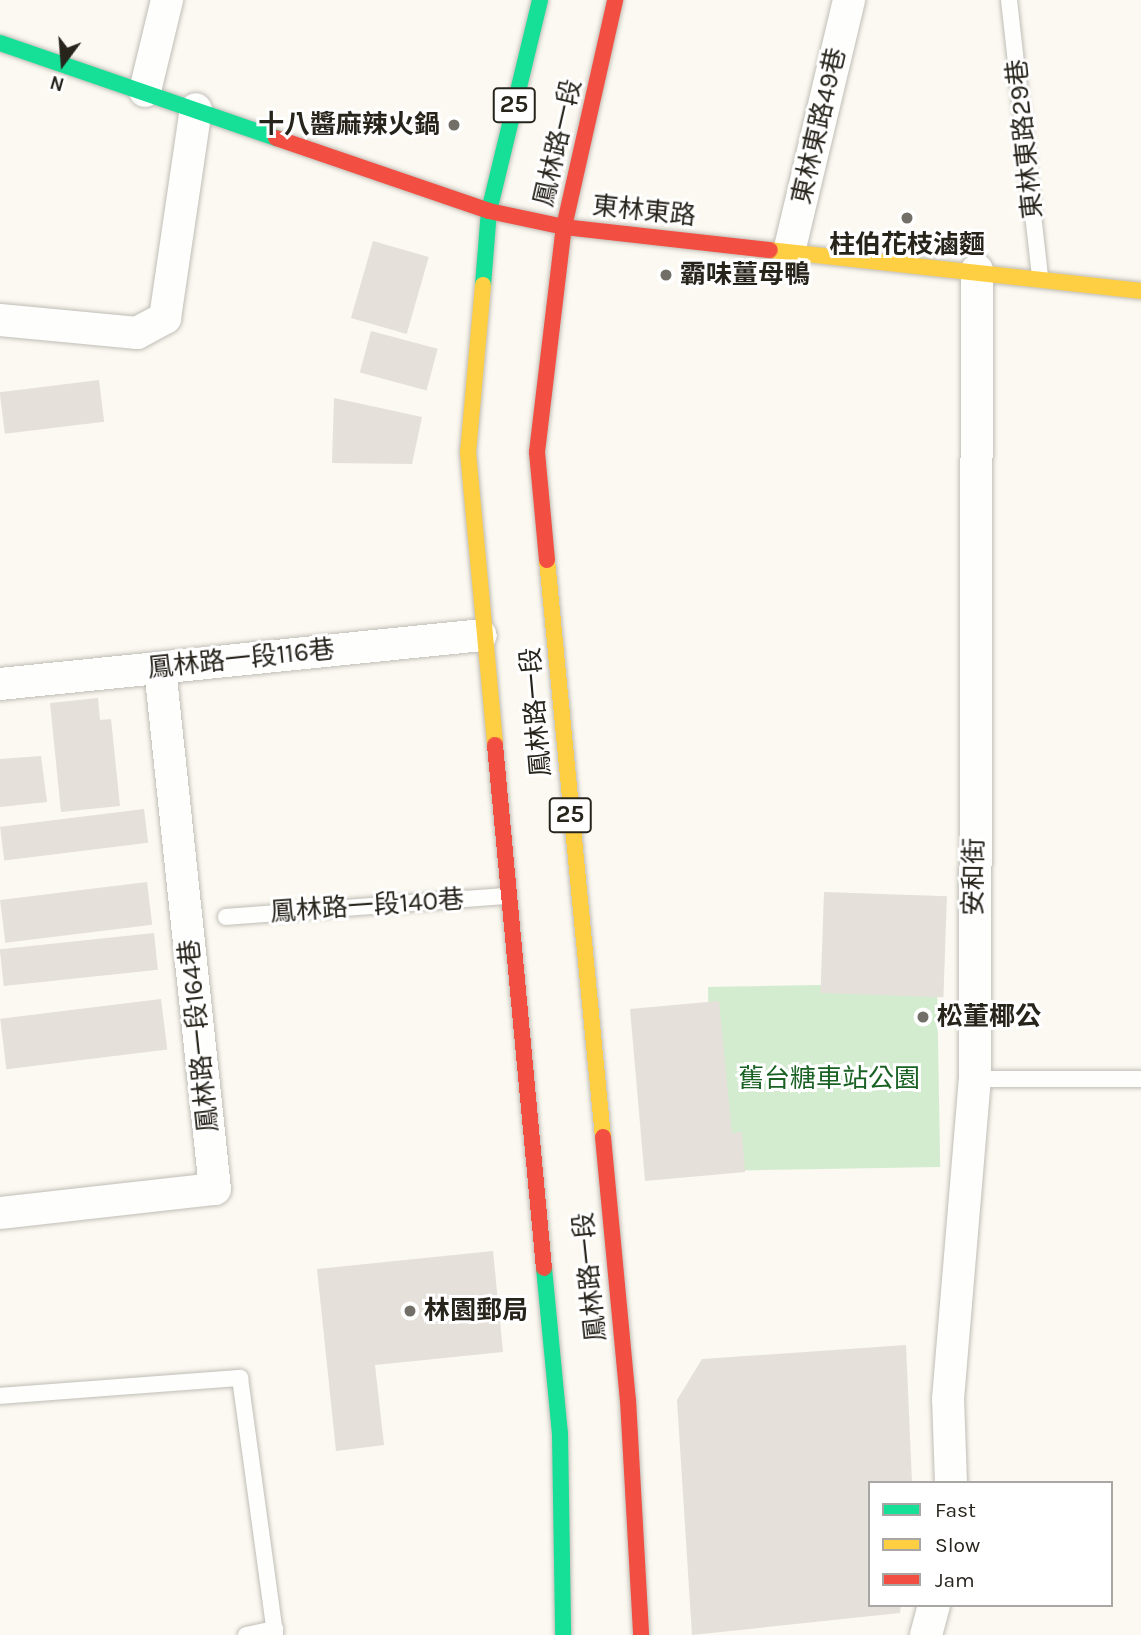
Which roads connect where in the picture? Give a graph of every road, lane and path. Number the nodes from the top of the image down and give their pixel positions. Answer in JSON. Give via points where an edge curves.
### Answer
{"nodes":[{"id":1,"x":167,"y":0,"type":"edge"},
{"id":2,"x":540,"y":0,"type":"edge"},
{"id":3,"x":615,"y":0,"type":"edge"},
{"id":4,"x":849,"y":0,"type":"edge"},
{"id":5,"x":1009,"y":0,"type":"edge"},
{"id":6,"x":0,"y":43,"type":"edge"},
{"id":7,"x":145,"y":91,"type":"junction"},
{"id":8,"x":196,"y":108,"type":"junction"},
{"id":9,"x":489,"y":211,"type":"junction"},
{"id":10,"x":564,"y":227,"type":"junction"},
{"id":11,"x":789,"y":252,"type":"junction"},
{"id":12,"x":977,"y":271,"type":"junction"},
{"id":13,"x":1040,"y":277,"type":"junction"},
{"id":14,"x":1141,"y":291,"type":"edge"},
{"id":15,"x":0,"y":320,"type":"edge"},
{"id":16,"x":481,"y":635,"type":"junction"},
{"id":17,"x":160,"y":668,"type":"junction"},
{"id":18,"x":0,"y":684,"type":"edge"},
{"id":19,"x":508,"y":895,"type":"junction"},
{"id":20,"x":226,"y":917,"type":"dead end"},
{"id":21,"x":975,"y":1079,"type":"junction"},
{"id":22,"x":1141,"y":1079,"type":"edge"},
{"id":23,"x":0,"y":1213,"type":"edge"},
{"id":24,"x":0,"y":1396,"type":"edge"},
{"id":25,"x":951,"y":1481,"type":"edge"},
{"id":26,"x":933,"y":1607,"type":"edge"},
{"id":27,"x":275,"y":1632,"type":"edge"},
{"id":28,"x":246,"y":1635,"type":"edge"},
{"id":29,"x":563,"y":1635,"type":"edge"},
{"id":30,"x":641,"y":1635,"type":"edge"},
{"id":31,"x":926,"y":1635,"type":"edge"}],
"edges":[{"from":1,"to":7,"type":"street"},
{"from":2,"to":9,"type":"main road","name":"鳳林路一段","number":"25"},
{"from":3,"to":10,"type":"main road","name":"鳳林路一段","number":"25"},
{"from":4,"to":11,"type":"street","name":"東林東路49巷"},
{"from":5,"to":13,"type":"lane","name":"東林東路29巷"},
{"from":6,"to":7,"type":"main road","name":"東林東路"},
{"from":7,"to":8,"type":"main road","name":"東林東路"},
{"from":8,"to":9,"type":"main road","name":"東林東路"},
{"from":8,"to":15,"type":"street","via":[[165,318],[137,333]]},
{"from":9,"to":10,"type":"main road","name":"東林東路"},
{"from":9,"to":16,"type":"main road","name":"鳳林路一段","number":"25","via":[[468,452]]},
{"from":10,"to":11,"type":"main road","name":"東林東路"},
{"from":10,"to":30,"type":"main road","name":"鳳林路一段","number":"25","via":[[537,452],[628,1400]]},
{"from":11,"to":12,"type":"main road","name":"東林東路"},
{"from":12,"to":13,"type":"main road","name":"東林東路"},
{"from":12,"to":21,"type":"street","name":"安和街"},
{"from":13,"to":14,"type":"main road","name":"東林東路"},
{"from":16,"to":17,"type":"street","name":"鳳林路一段116巷"},
{"from":16,"to":19,"type":"main road","name":"鳳林路一段","number":"25"},
{"from":17,"to":18,"type":"street","name":"鳳林路一段116巷"},
{"from":17,"to":23,"type":"street","name":"鳳林路一段164巷","via":[[215,1189]]},
{"from":19,"to":20,"type":"lane","name":"鳳林路一段140巷"},
{"from":19,"to":29,"type":"main road","name":"鳳林路一段","number":"25","via":[[560,1434]]},
{"from":21,"to":22,"type":"lane"},
{"from":21,"to":25,"type":"street","name":"安和街","via":[[948,1399]]},
{"from":24,"to":27,"type":"lane","via":[[240,1378]]},
{"from":26,"to":31,"type":"street"},
{"from":27,"to":28,"type":"lane"}]}
